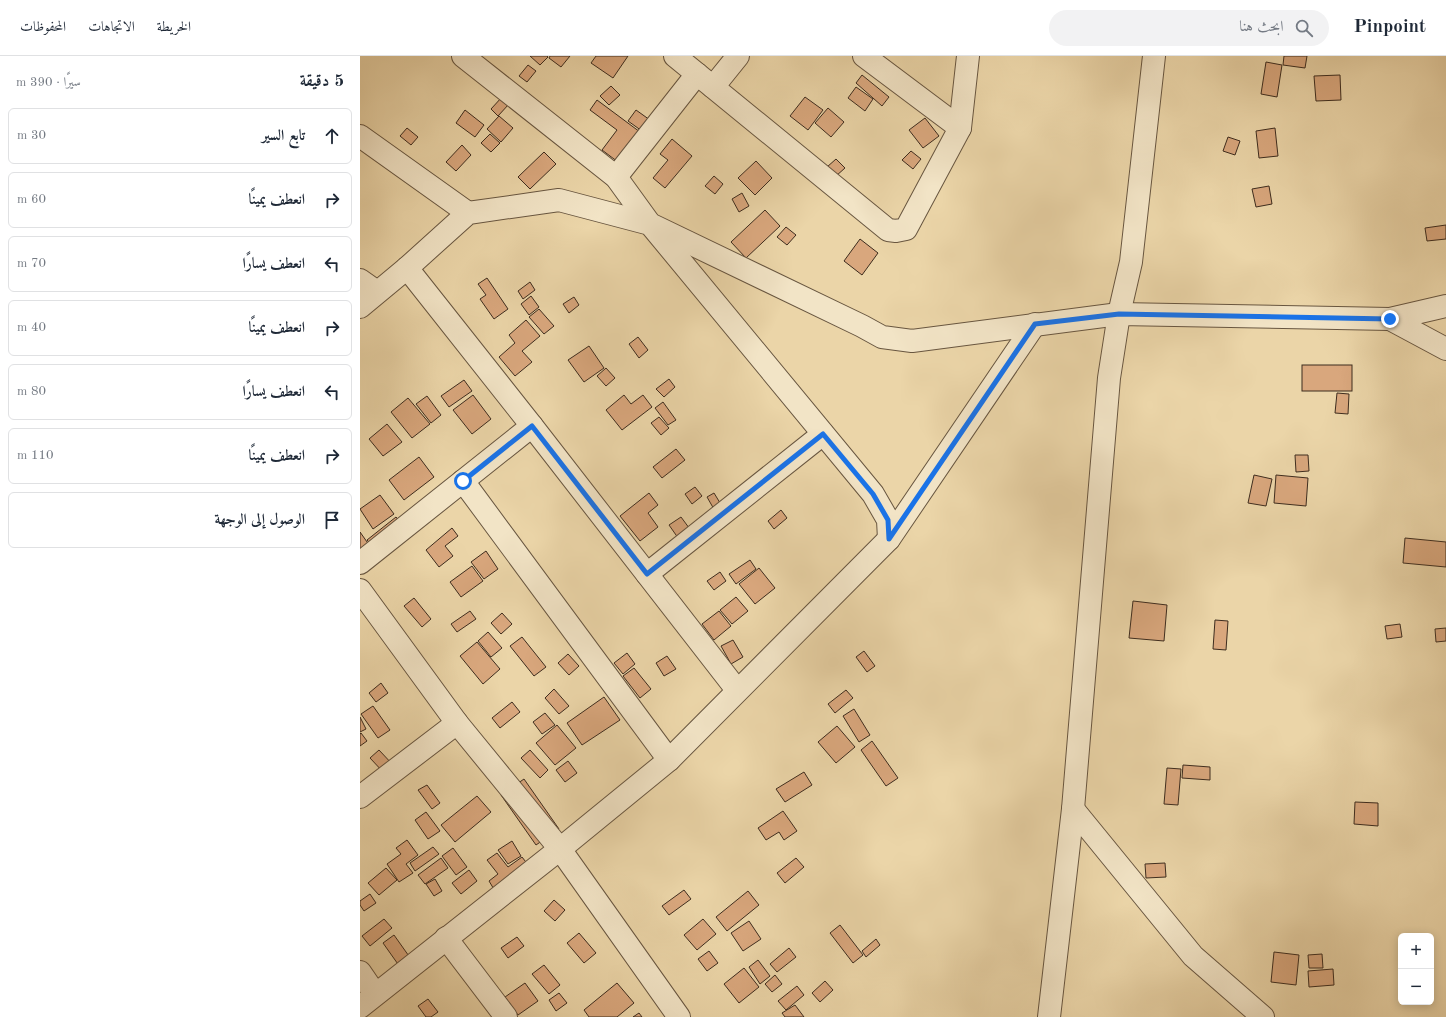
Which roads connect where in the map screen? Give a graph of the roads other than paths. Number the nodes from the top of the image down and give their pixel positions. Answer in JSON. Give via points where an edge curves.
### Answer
{"nodes":[{"id":1,"x":463,"y":56,"type":"edge"},
{"id":2,"x":675,"y":56,"type":"edge"},
{"id":3,"x":738,"y":56,"type":"edge"},
{"id":4,"x":864,"y":56,"type":"edge"},
{"id":5,"x":968,"y":56,"type":"edge"},
{"id":6,"x":1154,"y":56,"type":"edge"},
{"id":7,"x":705,"y":81,"type":"junction"},
{"id":8,"x":960,"y":128,"type":"junction"},
{"id":9,"x":360,"y":136,"type":"edge"},
{"id":10,"x":616,"y":177,"type":"junction"},
{"id":11,"x":468,"y":213,"type":"junction"},
{"id":12,"x":650,"y":224,"type":"junction"},
{"id":13,"x":407,"y":268,"type":"junction"},
{"id":14,"x":368,"y":286,"type":"edge"},
{"id":15,"x":1446,"y":306,"type":"edge"},
{"id":16,"x":360,"y":307,"type":"edge"},
{"id":17,"x":1119,"y":314,"type":"junction"},
{"id":18,"x":1390,"y":319,"type":"junction"},
{"id":19,"x":1035,"y":324,"type":"junction"},
{"id":20,"x":1446,"y":349,"type":"edge"},
{"id":21,"x":532,"y":426,"type":"junction"},
{"id":22,"x":823,"y":434,"type":"junction"},
{"id":23,"x":463,"y":481,"type":"junction"},
{"id":24,"x":889,"y":539,"type":"junction"},
{"id":25,"x":360,"y":563,"type":"edge"},
{"id":26,"x":647,"y":574,"type":"junction"},
{"id":27,"x":360,"y":590,"type":"edge"},
{"id":28,"x":737,"y":690,"type":"junction"},
{"id":29,"x":457,"y":723,"type":"junction"},
{"id":30,"x":669,"y":760,"type":"junction"},
{"id":31,"x":360,"y":797,"type":"edge"},
{"id":32,"x":1073,"y":810,"type":"junction"},
{"id":33,"x":560,"y":849,"type":"junction"},
{"id":34,"x":446,"y":938,"type":"junction"},
{"id":35,"x":360,"y":972,"type":"edge"},
{"id":36,"x":368,"y":1000,"type":"edge"},
{"id":37,"x":506,"y":1017,"type":"edge"},
{"id":38,"x":679,"y":1017,"type":"edge"},
{"id":39,"x":1049,"y":1017,"type":"edge"},
{"id":40,"x":1263,"y":1017,"type":"edge"}],
"edges":[{"from":1,"to":10,"type":"street"},
{"from":2,"to":7,"type":"street"},
{"from":3,"to":7,"type":"street"},
{"from":4,"to":8,"type":"street"},
{"from":5,"to":8,"type":"street"},
{"from":6,"to":17,"type":"street","via":[[1130,262]]},
{"from":7,"to":8,"type":"street","via":[[888,230],[896,232],[906,229]]},
{"from":7,"to":10,"type":"street"},
{"from":9,"to":11,"type":"street"},
{"from":10,"to":12,"type":"street"},
{"from":11,"to":12,"type":"street","via":[[558,200]]},
{"from":11,"to":13,"type":"street"},
{"from":12,"to":19,"type":"street","via":[[882,337],[912,341]]},
{"from":12,"to":22,"type":"street"},
{"from":13,"to":14,"type":"street"},
{"from":13,"to":21,"type":"street"},
{"from":14,"to":16,"type":"street"},
{"from":15,"to":18,"type":"street"},
{"from":17,"to":18,"type":"street"},
{"from":17,"to":19,"type":"street"},
{"from":17,"to":32,"type":"street","via":[[1110,378]]},
{"from":18,"to":20,"type":"street"},
{"from":19,"to":24,"type":"street"},
{"from":21,"to":23,"type":"street"},
{"from":21,"to":26,"type":"street"},
{"from":22,"to":24,"type":"street","via":[[873,494],[888,520]]},
{"from":22,"to":26,"type":"street"},
{"from":23,"to":25,"type":"street"},
{"from":23,"to":30,"type":"street"},
{"from":24,"to":28,"type":"street"},
{"from":26,"to":28,"type":"street"},
{"from":27,"to":29,"type":"street"},
{"from":28,"to":30,"type":"street"},
{"from":29,"to":31,"type":"street"},
{"from":29,"to":33,"type":"street"},
{"from":30,"to":33,"type":"street"},
{"from":32,"to":39,"type":"street"},
{"from":32,"to":40,"type":"street","via":[[1193,956]]},
{"from":33,"to":34,"type":"street"},
{"from":33,"to":38,"type":"street"},
{"from":34,"to":36,"type":"street"},
{"from":34,"to":37,"type":"street"},
{"from":35,"to":36,"type":"street"}]}
